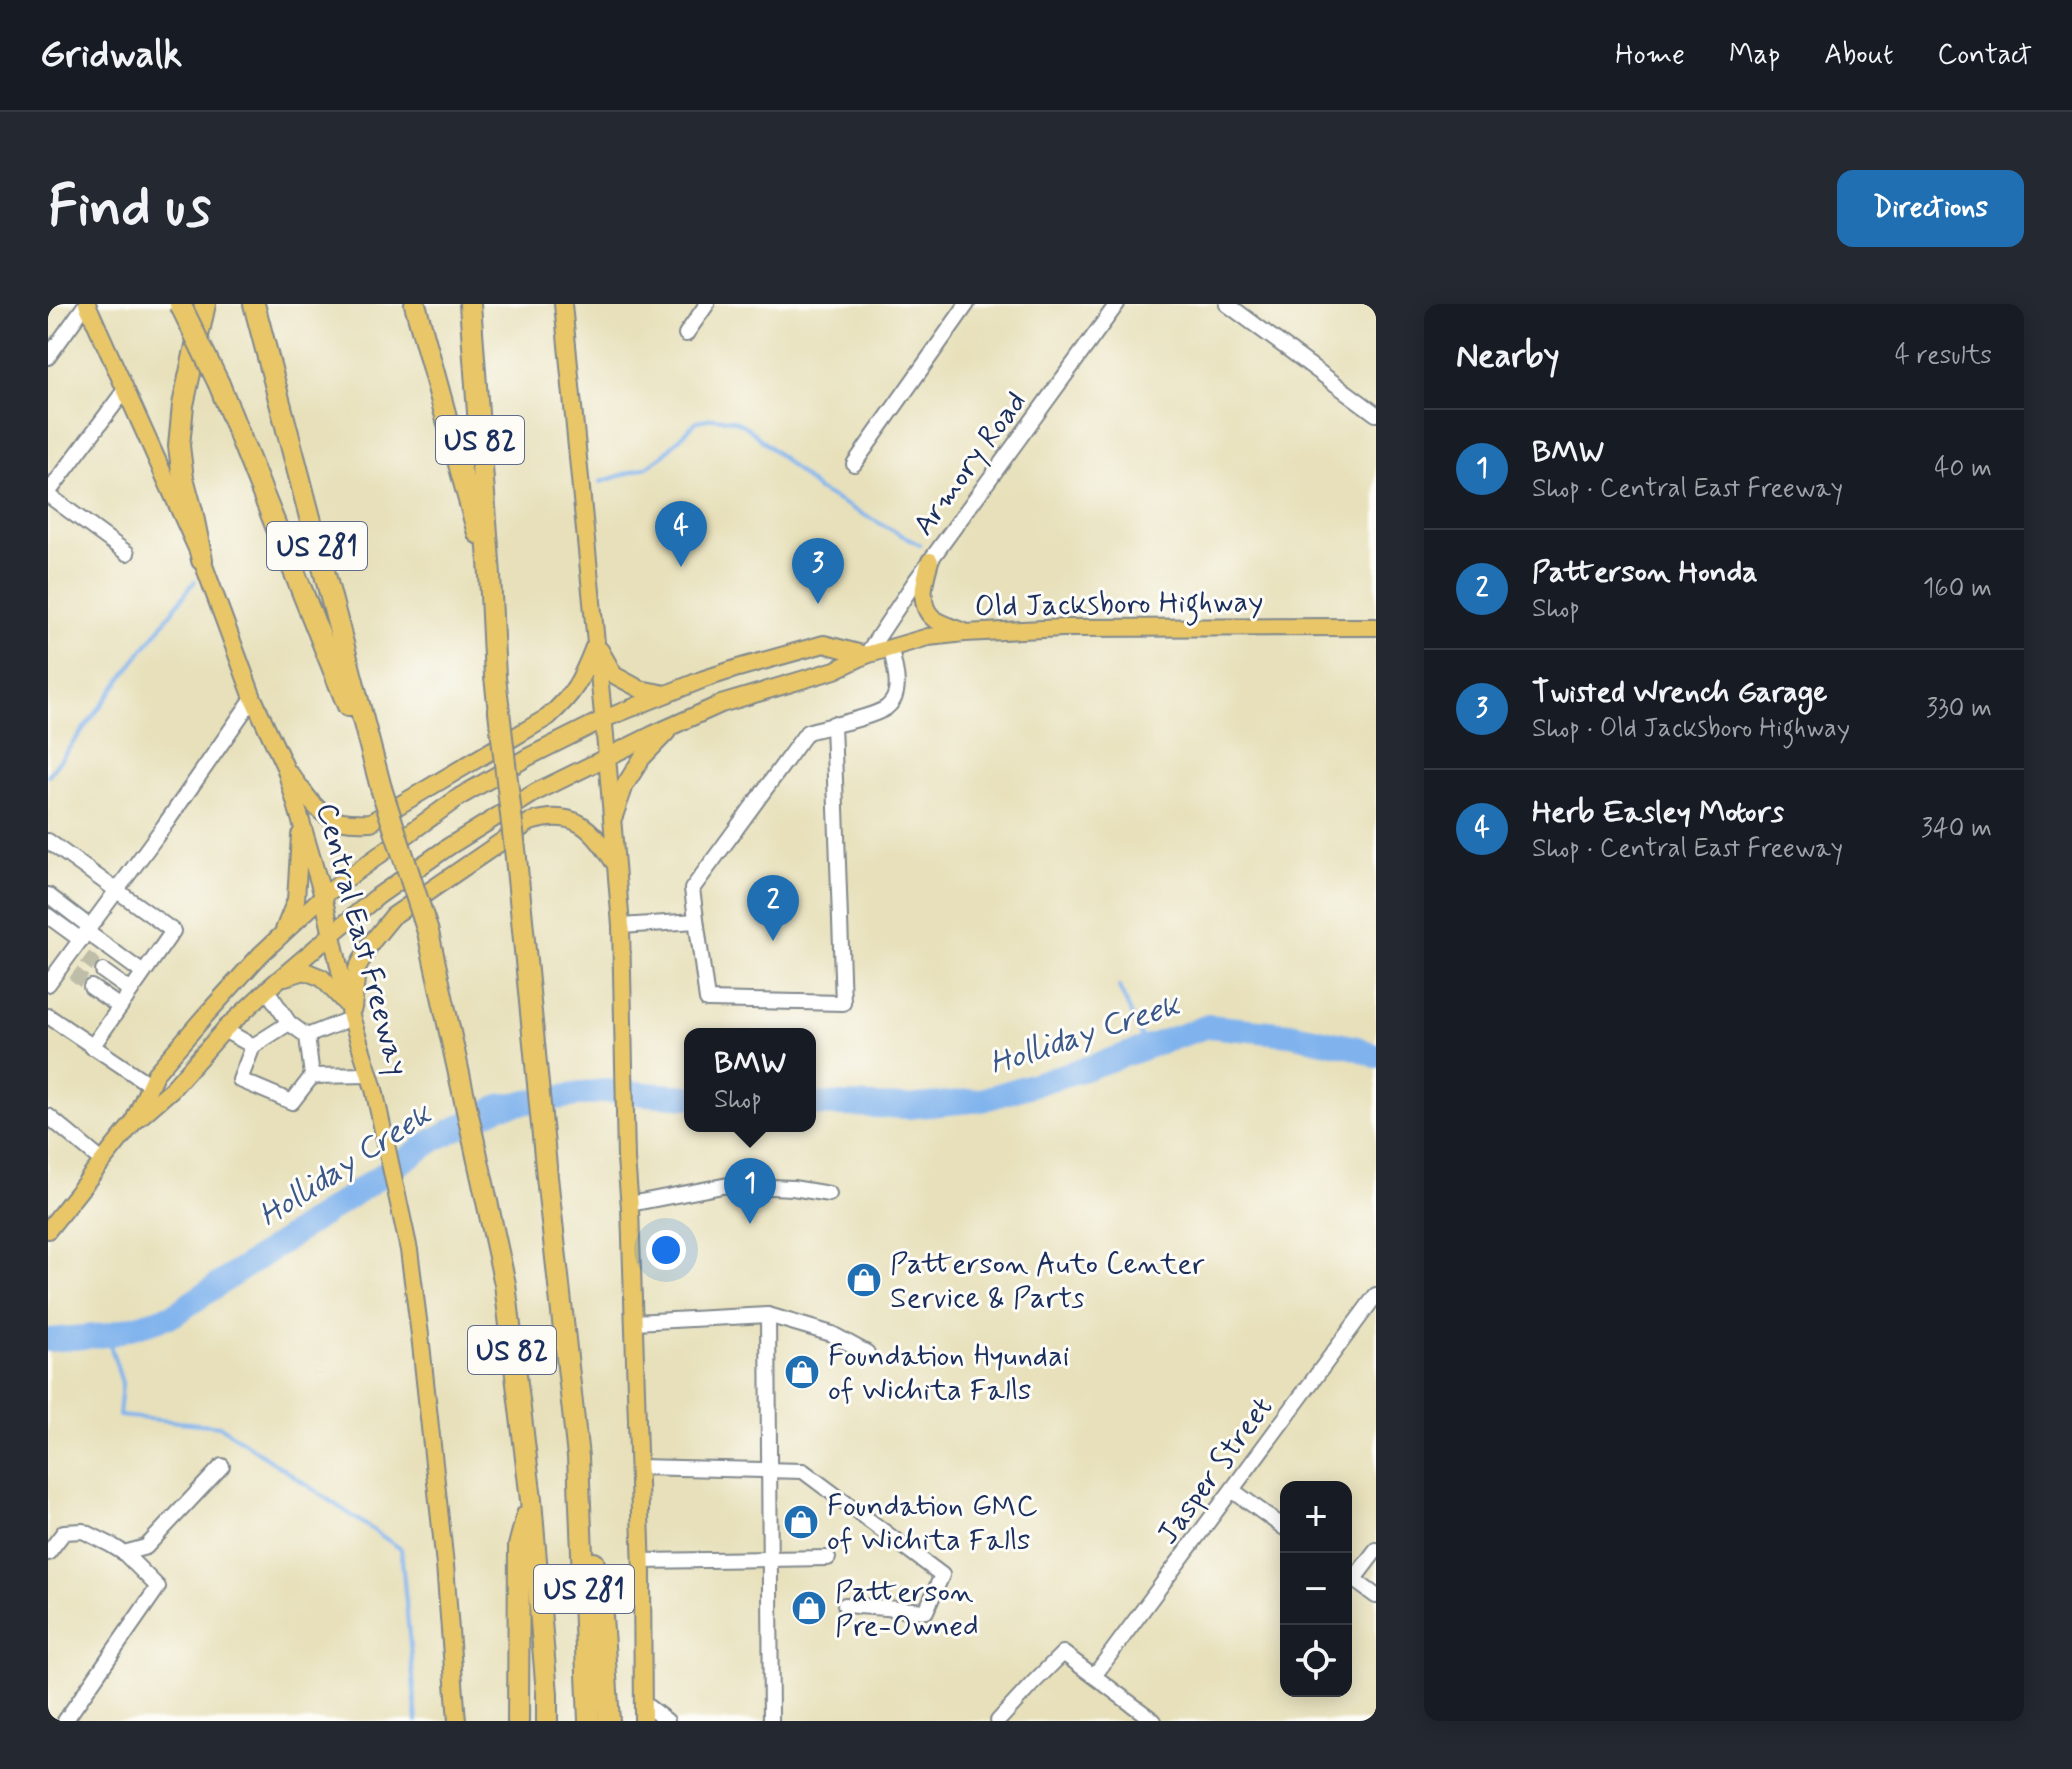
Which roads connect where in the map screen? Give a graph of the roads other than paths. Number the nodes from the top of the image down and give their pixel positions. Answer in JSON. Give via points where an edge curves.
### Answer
{"nodes":[{"id":1,"x":87,"y":304,"type":"edge"},
{"id":2,"x":180,"y":304,"type":"edge"},
{"id":3,"x":205,"y":304,"type":"edge"},
{"id":4,"x":254,"y":304,"type":"edge"},
{"id":5,"x":415,"y":304,"type":"edge"},
{"id":6,"x":470,"y":304,"type":"edge"},
{"id":7,"x":563,"y":304,"type":"edge"},
{"id":8,"x":707,"y":304,"type":"edge"},
{"id":9,"x":967,"y":304,"type":"edge"},
{"id":10,"x":1227,"y":304,"type":"edge"},
{"id":11,"x":1115,"y":305,"type":"edge"},
{"id":12,"x":686,"y":334,"type":"dead end"},
{"id":13,"x":48,"y":357,"type":"edge"},
{"id":14,"x":125,"y":390,"type":"junction"},
{"id":15,"x":1376,"y":414,"type":"edge"},
{"id":16,"x":854,"y":464,"type":"dead end"},
{"id":17,"x":48,"y":494,"type":"edge"},
{"id":18,"x":127,"y":553,"type":"dead end"},
{"id":19,"x":202,"y":560,"type":"junction"},
{"id":20,"x":930,"y":561,"type":"junction"},
{"id":21,"x":490,"y":575,"type":"junction"},
{"id":22,"x":1376,"y":627,"type":"edge"},
{"id":23,"x":965,"y":633,"type":"junction"},
{"id":24,"x":596,"y":642,"type":"junction"},
{"id":25,"x":891,"y":648,"type":"junction"},
{"id":26,"x":866,"y":655,"type":"junction"},
{"id":27,"x":668,"y":694,"type":"junction"},
{"id":28,"x":253,"y":698,"type":"junction"},
{"id":29,"x":604,"y":719,"type":"junction"},
{"id":30,"x":833,"y":724,"type":"junction"},
{"id":31,"x":673,"y":725,"type":"junction"},
{"id":32,"x":607,"y":756,"type":"junction"},
{"id":33,"x":285,"y":767,"type":"junction"},
{"id":34,"x":381,"y":788,"type":"junction"},
{"id":35,"x":612,"y":821,"type":"junction"},
{"id":36,"x":300,"y":822,"type":"junction"},
{"id":37,"x":48,"y":841,"type":"edge"},
{"id":38,"x":616,"y":866,"type":"junction"},
{"id":39,"x":117,"y":891,"type":"junction"},
{"id":40,"x":48,"y":895,"type":"edge"},
{"id":41,"x":323,"y":896,"type":"junction"},
{"id":42,"x":48,"y":916,"type":"edge"},
{"id":43,"x":696,"y":921,"type":"junction"},
{"id":44,"x":621,"y":926,"type":"junction"},
{"id":45,"x":282,"y":934,"type":"junction"},
{"id":46,"x":332,"y":934,"type":"junction"},
{"id":47,"x":84,"y":941,"type":"junction"},
{"id":48,"x":103,"y":971,"type":"tunnel mouth"},
{"id":49,"x":143,"y":973,"type":"junction"},
{"id":50,"x":48,"y":984,"type":"edge"},
{"id":51,"x":273,"y":984,"type":"junction"},
{"id":52,"x":91,"y":987,"type":"tunnel mouth"},
{"id":53,"x":131,"y":991,"type":"junction"},
{"id":54,"x":120,"y":1007,"type":"junction"},
{"id":55,"x":350,"y":1012,"type":"junction"},
{"id":56,"x":48,"y":1016,"type":"edge"},
{"id":57,"x":289,"y":1023,"type":"junction"},
{"id":58,"x":224,"y":1030,"type":"junction"},
{"id":59,"x":307,"y":1036,"type":"junction"},
{"id":60,"x":253,"y":1046,"type":"junction"},
{"id":61,"x":92,"y":1047,"type":"junction"},
{"id":62,"x":312,"y":1076,"type":"junction"},
{"id":63,"x":372,"y":1082,"type":"junction"},
{"id":64,"x":150,"y":1085,"type":"junction"},
{"id":65,"x":48,"y":1116,"type":"edge"},
{"id":66,"x":133,"y":1123,"type":"junction"},
{"id":67,"x":102,"y":1161,"type":"junction"},
{"id":68,"x":829,"y":1194,"type":"dead end"},
{"id":69,"x":630,"y":1204,"type":"junction"},
{"id":70,"x":50,"y":1223,"type":"edge"},
{"id":71,"x":1376,"y":1295,"type":"edge"},
{"id":72,"x":768,"y":1315,"type":"junction"},
{"id":73,"x":634,"y":1322,"type":"junction"},
{"id":74,"x":867,"y":1353,"type":"dead end"},
{"id":75,"x":578,"y":1457,"type":"junction"},
{"id":76,"x":222,"y":1466,"type":"dead end"},
{"id":77,"x":638,"y":1467,"type":"junction"},
{"id":78,"x":768,"y":1470,"type":"junction"},
{"id":79,"x":1232,"y":1490,"type":"junction"},
{"id":80,"x":531,"y":1500,"type":"junction"},
{"id":81,"x":1280,"y":1525,"type":"edge"},
{"id":82,"x":1376,"y":1550,"type":"edge"},
{"id":83,"x":48,"y":1553,"type":"edge"},
{"id":84,"x":124,"y":1553,"type":"junction"},
{"id":85,"x":828,"y":1558,"type":"dead end"},
{"id":86,"x":770,"y":1559,"type":"junction"},
{"id":87,"x":641,"y":1561,"type":"junction"},
{"id":88,"x":1352,"y":1574,"type":"edge"},
{"id":89,"x":1352,"y":1578,"type":"edge"},
{"id":90,"x":1376,"y":1596,"type":"edge"},
{"id":91,"x":845,"y":1605,"type":"dead end"},
{"id":92,"x":1094,"y":1676,"type":"junction"},
{"id":93,"x":643,"y":1703,"type":"junction"},
{"id":94,"x":1147,"y":1719,"type":"edge"},
{"id":95,"x":65,"y":1721,"type":"edge"},
{"id":96,"x":457,"y":1721,"type":"edge"},
{"id":97,"x":518,"y":1721,"type":"edge"},
{"id":98,"x":547,"y":1721,"type":"edge"},
{"id":99,"x":589,"y":1721,"type":"edge"},
{"id":100,"x":609,"y":1721,"type":"edge"},
{"id":101,"x":643,"y":1721,"type":"edge"},
{"id":102,"x":667,"y":1721,"type":"edge"},
{"id":103,"x":771,"y":1721,"type":"edge"},
{"id":104,"x":998,"y":1721,"type":"edge"}],
"edges":[{"from":1,"to":13,"type":"street"},
{"from":1,"to":14,"type":"main road","name":"Central East Freeway"},
{"from":2,"to":34,"type":"highway","name":"Central East Freeway","number":"US 82","bridge":true,"via":[[219,384]]},
{"from":3,"to":19,"type":"highway","via":[[179,446]]},
{"from":4,"to":34,"type":"highway","number":"US 281"},
{"from":5,"to":21,"type":"highway"},
{"from":6,"to":21,"type":"highway","number":"US 82"},
{"from":7,"to":24,"type":"main road"},
{"from":8,"to":12,"type":"street"},
{"from":9,"to":16,"type":"street"},
{"from":10,"to":15,"type":"street"},
{"from":11,"to":20,"type":"street","name":"Armory Road"},
{"from":14,"to":17,"type":"street"},
{"from":14,"to":19,"type":"main road","name":"Central East Freeway"},
{"from":17,"to":18,"type":"street"},
{"from":19,"to":28,"type":"main road","name":"Central East Freeway"},
{"from":20,"to":23,"type":"main road","via":[[923,584],[925,603],[933,617]]},
{"from":20,"to":26,"type":"street","name":"Armory Road"},
{"from":21,"to":75,"type":"highway","number":"US 82","bridge":true,"via":[[495,677]]},
{"from":22,"to":23,"type":"main road","name":"Old Jacksboro Highway"},
{"from":23,"to":25,"type":"main road","name":"Old Jacksboro Highway"},
{"from":24,"to":27,"type":"main road","via":[[614,675],[640,689]]},
{"from":24,"to":29,"type":"main road"},
{"from":24,"to":33,"type":"main road","via":[[576,687],[548,717],[371,822],[322,815]]},
{"from":25,"to":26,"type":"main road","name":"Old Jacksboro Highway"},
{"from":25,"to":30,"type":"street","via":[[897,685],[889,706]]},
{"from":26,"to":27,"type":"main road","name":"Old Jacksboro Highway","via":[[824,644]]},
{"from":26,"to":31,"type":"main road","name":"Old Jacksboro Highway"},
{"from":27,"to":29,"type":"main road","name":"Old Jacksboro Highway"},
{"from":28,"to":33,"type":"main road","name":"Central East Freeway"},
{"from":28,"to":39,"type":"street"},
{"from":29,"to":32,"type":"main road"},
{"from":29,"to":41,"type":"main road","name":"Old Jacksboro Highway","via":[[459,797]]},
{"from":30,"to":43,"type":"street","via":[[807,732],[692,889]]},
{"from":30,"to":43,"type":"street","via":[[843,1003],[707,1000]]},
{"from":31,"to":32,"type":"main road","name":"Old Jacksboro Highway"},
{"from":31,"to":35,"type":"main road","via":[[642,758]]},
{"from":32,"to":35,"type":"main road"},
{"from":32,"to":46,"type":"main road","name":"Old Jacksboro Highway","via":[[536,792],[448,847]]},
{"from":33,"to":36,"type":"main road","name":"Central East Freeway"},
{"from":34,"to":80,"type":"highway","name":"Central East Freeway","number":"US 82","bridge":true,"via":[[428,932],[505,1284]]},
{"from":35,"to":38,"type":"main road"},
{"from":36,"to":41,"type":"main road","name":"Central East Freeway"},
{"from":36,"to":45,"type":"main road","via":[[296,900]]},
{"from":37,"to":39,"type":"street"},
{"from":38,"to":44,"type":"main road"},
{"from":38,"to":55,"type":"main road","via":[[584,824],[564,817],[530,822],[393,916],[357,969]]},
{"from":39,"to":47,"type":"street"},
{"from":39,"to":49,"type":"street","via":[[173,931]]},
{"from":40,"to":47,"type":"street"},
{"from":41,"to":45,"type":"main road","name":"Old Jacksboro Highway"},
{"from":41,"to":46,"type":"main road","name":"Central East Freeway"},
{"from":42,"to":47,"type":"street"},
{"from":43,"to":44,"type":"street"},
{"from":44,"to":69,"type":"main road"},
{"from":45,"to":64,"type":"main road","name":"Old Jacksboro Highway","via":[[204,1017]]},
{"from":46,"to":51,"type":"main road","name":"Old Jacksboro Highway"},
{"from":46,"to":55,"type":"main road","name":"Central East Freeway"},
{"from":47,"to":49,"type":"street"},
{"from":47,"to":50,"type":"street","via":[[68,970]]},
{"from":48,"to":53,"type":"street"},
{"from":49,"to":53,"type":"street"},
{"from":51,"to":55,"type":"main road","via":[[305,971],[322,978]]},
{"from":51,"to":57,"type":"street"},
{"from":51,"to":58,"type":"main road","name":"Old Jacksboro Highway"},
{"from":52,"to":54,"type":"street"},
{"from":53,"to":54,"type":"street"},
{"from":54,"to":61,"type":"street"},
{"from":55,"to":59,"type":"street"},
{"from":55,"to":63,"type":"main road","name":"Central East Freeway"},
{"from":56,"to":61,"type":"street"},
{"from":57,"to":59,"type":"street"},
{"from":57,"to":60,"type":"street"},
{"from":58,"to":60,"type":"street"},
{"from":58,"to":66,"type":"main road","name":"Old Jacksboro Highway","via":[[172,1089]]},
{"from":59,"to":62,"type":"street"},
{"from":60,"to":62,"type":"street","via":[[240,1080],[292,1102]]},
{"from":61,"to":64,"type":"street"},
{"from":62,"to":63,"type":"street"},
{"from":63,"to":96,"type":"main road","name":"Central East Freeway","via":[[409,1250]]},
{"from":64,"to":66,"type":"main road","name":"Old Jacksboro Highway"},
{"from":65,"to":67,"type":"street"},
{"from":66,"to":67,"type":"main road","name":"Old Jacksboro Highway"},
{"from":67,"to":70,"type":"main road","name":"Old Jacksboro Highway"},
{"from":68,"to":69,"type":"street","via":[[728,1185]]},
{"from":69,"to":73,"type":"main road"},
{"from":71,"to":79,"type":"street","name":"Jasper Street"},
{"from":72,"to":73,"type":"street"},
{"from":72,"to":74,"type":"street","via":[[832,1334]]},
{"from":72,"to":78,"type":"street"},
{"from":73,"to":77,"type":"main road"},
{"from":75,"to":99,"type":"highway","number":"US 281"},
{"from":75,"to":100,"type":"highway","number":"US 82","via":[[602,1616]]},
{"from":76,"to":84,"type":"street","via":[[146,1547]]},
{"from":77,"to":78,"type":"street"},
{"from":77,"to":87,"type":"main road"},
{"from":78,"to":86,"type":"street"},
{"from":78,"to":91,"type":"street","via":[[803,1471],[942,1575],[926,1611]]},
{"from":79,"to":81,"type":"street"},
{"from":79,"to":92,"type":"street","name":"Jasper Street"},
{"from":80,"to":97,"type":"highway","number":"US 82","via":[[519,1546]]},
{"from":80,"to":98,"type":"highway","name":"Central East Freeway","number":"US 281"},
{"from":82,"to":88,"type":"street"},
{"from":83,"to":84,"type":"street","via":[[64,1532],[83,1531]]},
{"from":84,"to":95,"type":"street","via":[[158,1587]]},
{"from":85,"to":86,"type":"street"},
{"from":86,"to":87,"type":"street"},
{"from":86,"to":103,"type":"street"},
{"from":87,"to":93,"type":"main road"},
{"from":89,"to":90,"type":"street"},
{"from":92,"to":94,"type":"street"},
{"from":92,"to":104,"type":"street","via":[[1063,1653]]},
{"from":93,"to":101,"type":"main road"},
{"from":93,"to":102,"type":"street"}]}
